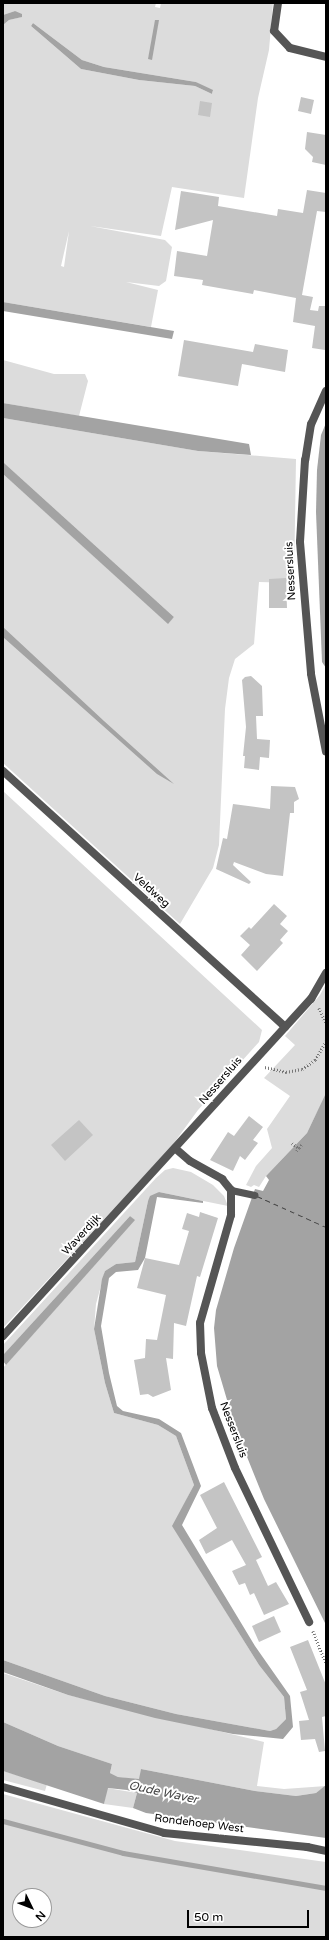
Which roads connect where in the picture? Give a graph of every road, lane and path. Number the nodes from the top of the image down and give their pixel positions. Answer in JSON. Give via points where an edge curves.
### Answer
{"nodes":[{"id":1,"x":278,"y":3,"type":"edge"},
{"id":2,"x":326,"y":57,"type":"edge"},
{"id":3,"x":326,"y":391,"type":"edge"},
{"id":4,"x":326,"y":752,"type":"edge"},
{"id":5,"x":3,"y":771,"type":"edge"},
{"id":6,"x":326,"y":973,"type":"edge"},
{"id":7,"x":311,"y":999,"type":"junction"},
{"id":8,"x":326,"y":1023,"type":"edge"},
{"id":9,"x":285,"y":1027,"type":"junction"},
{"id":10,"x":326,"y":1041,"type":"edge"},
{"id":11,"x":273,"y":1069,"type":"dead end"},
{"id":12,"x":292,"y":1143,"type":"dead end"},
{"id":13,"x":302,"y":1144,"type":"dead end"},
{"id":14,"x":299,"y":1148,"type":"junction"},
{"id":15,"x":176,"y":1149,"type":"junction"},
{"id":16,"x":297,"y":1151,"type":"dead end"},
{"id":17,"x":231,"y":1190,"type":"junction"},
{"id":18,"x":254,"y":1195,"type":"dead end"},
{"id":19,"x":3,"y":1336,"type":"edge"},
{"id":20,"x":309,"y":1622,"type":"joint"},
{"id":21,"x":326,"y":1664,"type":"edge"},
{"id":22,"x":3,"y":1787,"type":"edge"},
{"id":23,"x":326,"y":1851,"type":"edge"}],
"edges":[{"from":1,"to":2,"type":"street","via":[[274,31],[290,48]]},
{"from":3,"to":4,"type":"street","name":"Nessersluis","via":[[311,424],[307,445],[301,497],[300,542],[311,674]]},
{"from":5,"to":9,"type":"street","name":"Veldweg"},
{"from":6,"to":7,"type":"street","name":"Nessersluis"},
{"from":7,"to":8,"type":"path","via":[[321,1010]]},
{"from":7,"to":9,"type":"street","name":"Nessersluis"},
{"from":9,"to":15,"type":"street","name":"Nessersluis"},
{"from":10,"to":11,"type":"path","via":[[321,1053],[306,1067],[286,1072]]},
{"from":12,"to":14,"type":"path"},
{"from":13,"to":14,"type":"path"},
{"from":14,"to":16,"type":"path"},
{"from":15,"to":17,"type":"street","via":[[190,1161],[222,1179]]},
{"from":15,"to":19,"type":"street","name":"Waverdijk"},
{"from":17,"to":18,"type":"lane"},
{"from":17,"to":20,"type":"street","name":"Nessersluis","via":[[231,1216],[200,1323],[201,1353],[212,1408],[233,1461]]},
{"from":20,"to":21,"type":"path"},
{"from":22,"to":23,"type":"street","name":"Rondehoep West","via":[[164,1833]]}]}
